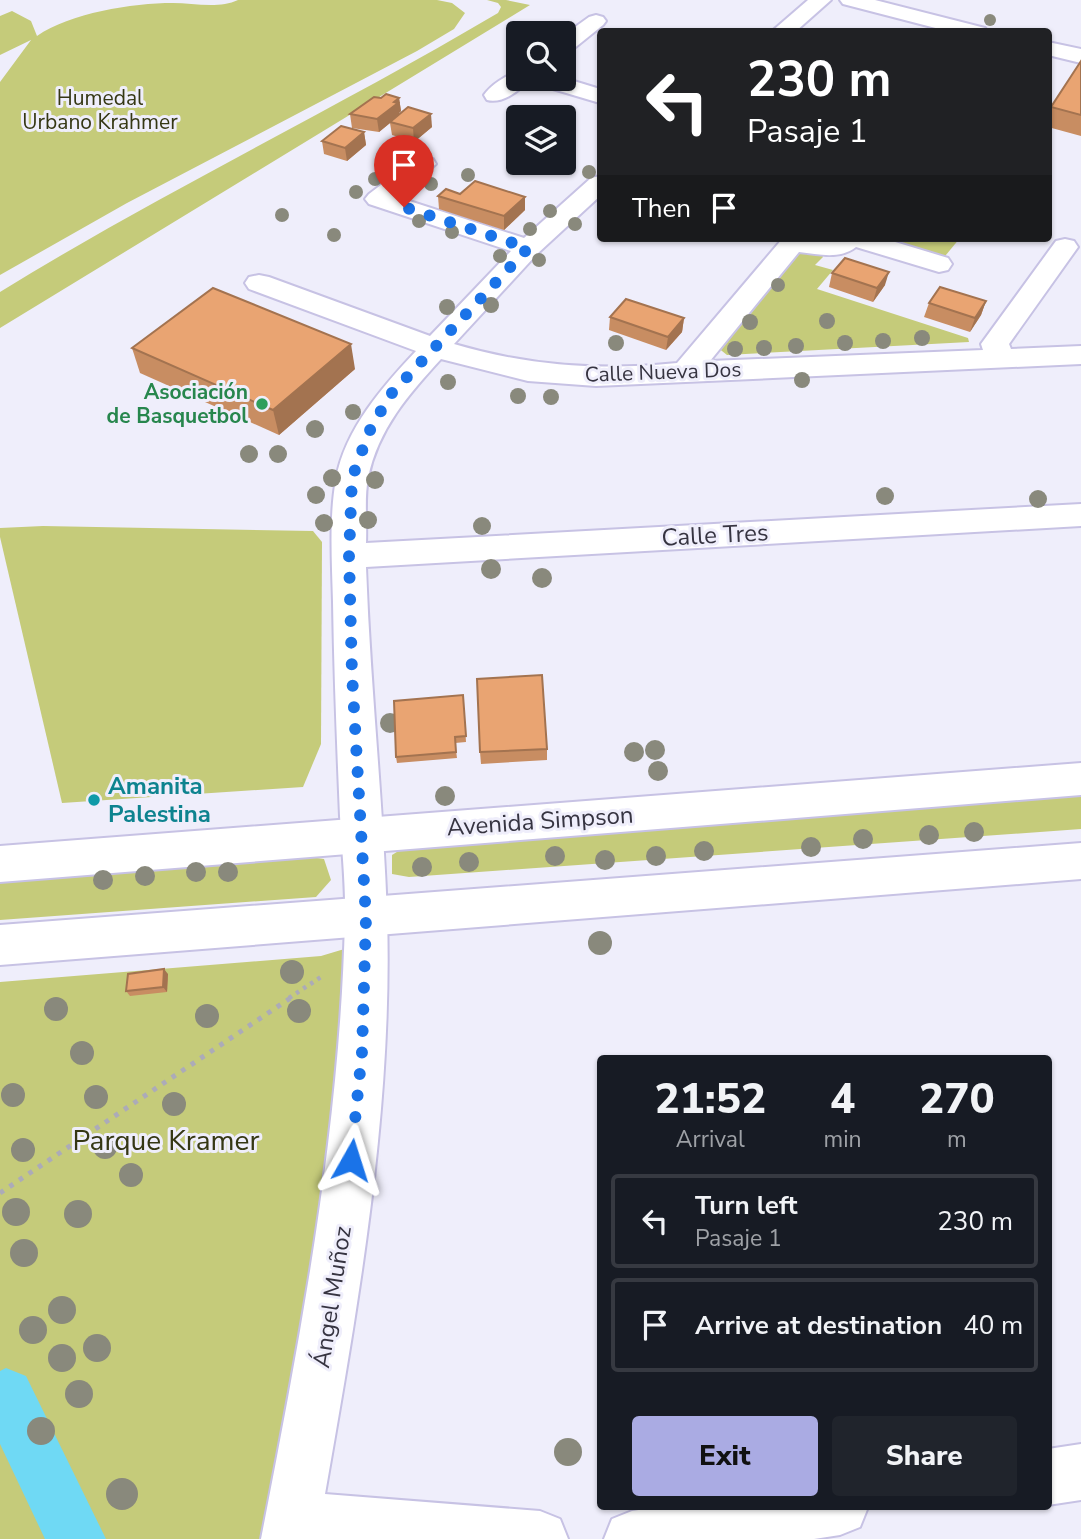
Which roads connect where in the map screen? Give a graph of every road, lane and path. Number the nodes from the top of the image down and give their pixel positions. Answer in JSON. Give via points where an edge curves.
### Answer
{"nodes":[{"id":1,"x":821,"y":0,"type":"edge"},
{"id":2,"x":850,"y":0,"type":"edge"},
{"id":3,"x":596,"y":21,"type":"dead end"},
{"id":4,"x":786,"y":28,"type":"edge"},
{"id":5,"x":962,"y":28,"type":"edge"},
{"id":6,"x":576,"y":37,"type":"edge"},
{"id":7,"x":1052,"y":49,"type":"edge"},
{"id":8,"x":1081,"y":56,"type":"edge"},
{"id":9,"x":576,"y":74,"type":"edge"},
{"id":10,"x":597,"y":81,"type":"edge"},
{"id":11,"x":506,"y":88,"type":"edge"},
{"id":12,"x":576,"y":89,"type":"edge"},
{"id":13,"x":597,"y":95,"type":"edge"},
{"id":14,"x":495,"y":96,"type":"dead end"},
{"id":15,"x":424,"y":164,"type":"dead end"},
{"id":16,"x":597,"y":186,"type":"edge"},
{"id":17,"x":846,"y":242,"type":"edge"},
{"id":18,"x":865,"y":242,"type":"edge"},
{"id":19,"x":1065,"y":247,"type":"dead end"},
{"id":20,"x":528,"y":248,"type":"junction"},
{"id":21,"x":939,"y":264,"type":"dead end"},
{"id":22,"x":259,"y":284,"type":"dead end"},
{"id":23,"x":435,"y":348,"type":"junction"},
{"id":24,"x":1081,"y":355,"type":"edge"},
{"id":25,"x":1001,"y":359,"type":"junction"},
{"id":26,"x":686,"y":371,"type":"junction"},
{"id":27,"x":1081,"y":515,"type":"edge"},
{"id":28,"x":349,"y":556,"type":"junction"},
{"id":29,"x":1081,"y":779,"type":"edge"},
{"id":30,"x":360,"y":835,"type":"junction"},
{"id":31,"x":1081,"y":861,"type":"edge"},
{"id":32,"x":0,"y":864,"type":"edge"},
{"id":33,"x":366,"y":918,"type":"junction"},
{"id":34,"x":0,"y":945,"type":"edge"},
{"id":35,"x":336,"y":966,"type":"dead end"},
{"id":36,"x":0,"y":1193,"type":"edge"},
{"id":37,"x":831,"y":1510,"type":"edge"},
{"id":38,"x":774,"y":1528,"type":"edge"},
{"id":39,"x":291,"y":1529,"type":"edge"},
{"id":40,"x":540,"y":1539,"type":"edge"},
{"id":41,"x":632,"y":1539,"type":"edge"}],
"edges":[{"from":1,"to":4,"type":"street"},
{"from":2,"to":5,"type":"street"},
{"from":3,"to":6,"type":"street"},
{"from":7,"to":8,"type":"street"},
{"from":9,"to":10,"type":"street"},
{"from":11,"to":14,"type":"street"},
{"from":12,"to":13,"type":"street"},
{"from":15,"to":20,"type":"street","via":[[378,199]]},
{"from":16,"to":20,"type":"street","name":"Ángel Muñoz"},
{"from":17,"to":26,"type":"street","via":[[838,248],[792,244]]},
{"from":18,"to":21,"type":"street"},
{"from":19,"to":25,"type":"street","via":[[995,344]]},
{"from":20,"to":23,"type":"street","name":"Ángel Muñoz"},
{"from":22,"to":23,"type":"street","name":"Calle Nueva Dos"},
{"from":23,"to":26,"type":"street","name":"Calle Nueva Dos","via":[[545,373],[641,376]]},
{"from":23,"to":28,"type":"street","name":"Ángel Muñoz","via":[[390,395],[369,432],[352,478]]},
{"from":24,"to":25,"type":"street","name":"Calle Nueva Dos"},
{"from":25,"to":26,"type":"street","name":"Calle Nueva Dos"},
{"from":27,"to":28,"type":"street","name":"Calle Tres"},
{"from":28,"to":30,"type":"street","name":"Ángel Muñoz"},
{"from":29,"to":30,"type":"street","name":"Avenida Simpson"},
{"from":30,"to":32,"type":"street","name":"Avenida Simpson"},
{"from":30,"to":33,"type":"street","name":"Ángel Muñoz"},
{"from":31,"to":33,"type":"street"},
{"from":33,"to":34,"type":"street"},
{"from":33,"to":39,"type":"street","name":"Ángel Muñoz","via":[[362,1052],[348,1187],[326,1341]]},
{"from":35,"to":36,"type":"path"},
{"from":37,"to":38,"type":"street"},
{"from":38,"to":41,"type":"street"},
{"from":39,"to":40,"type":"street"}]}
